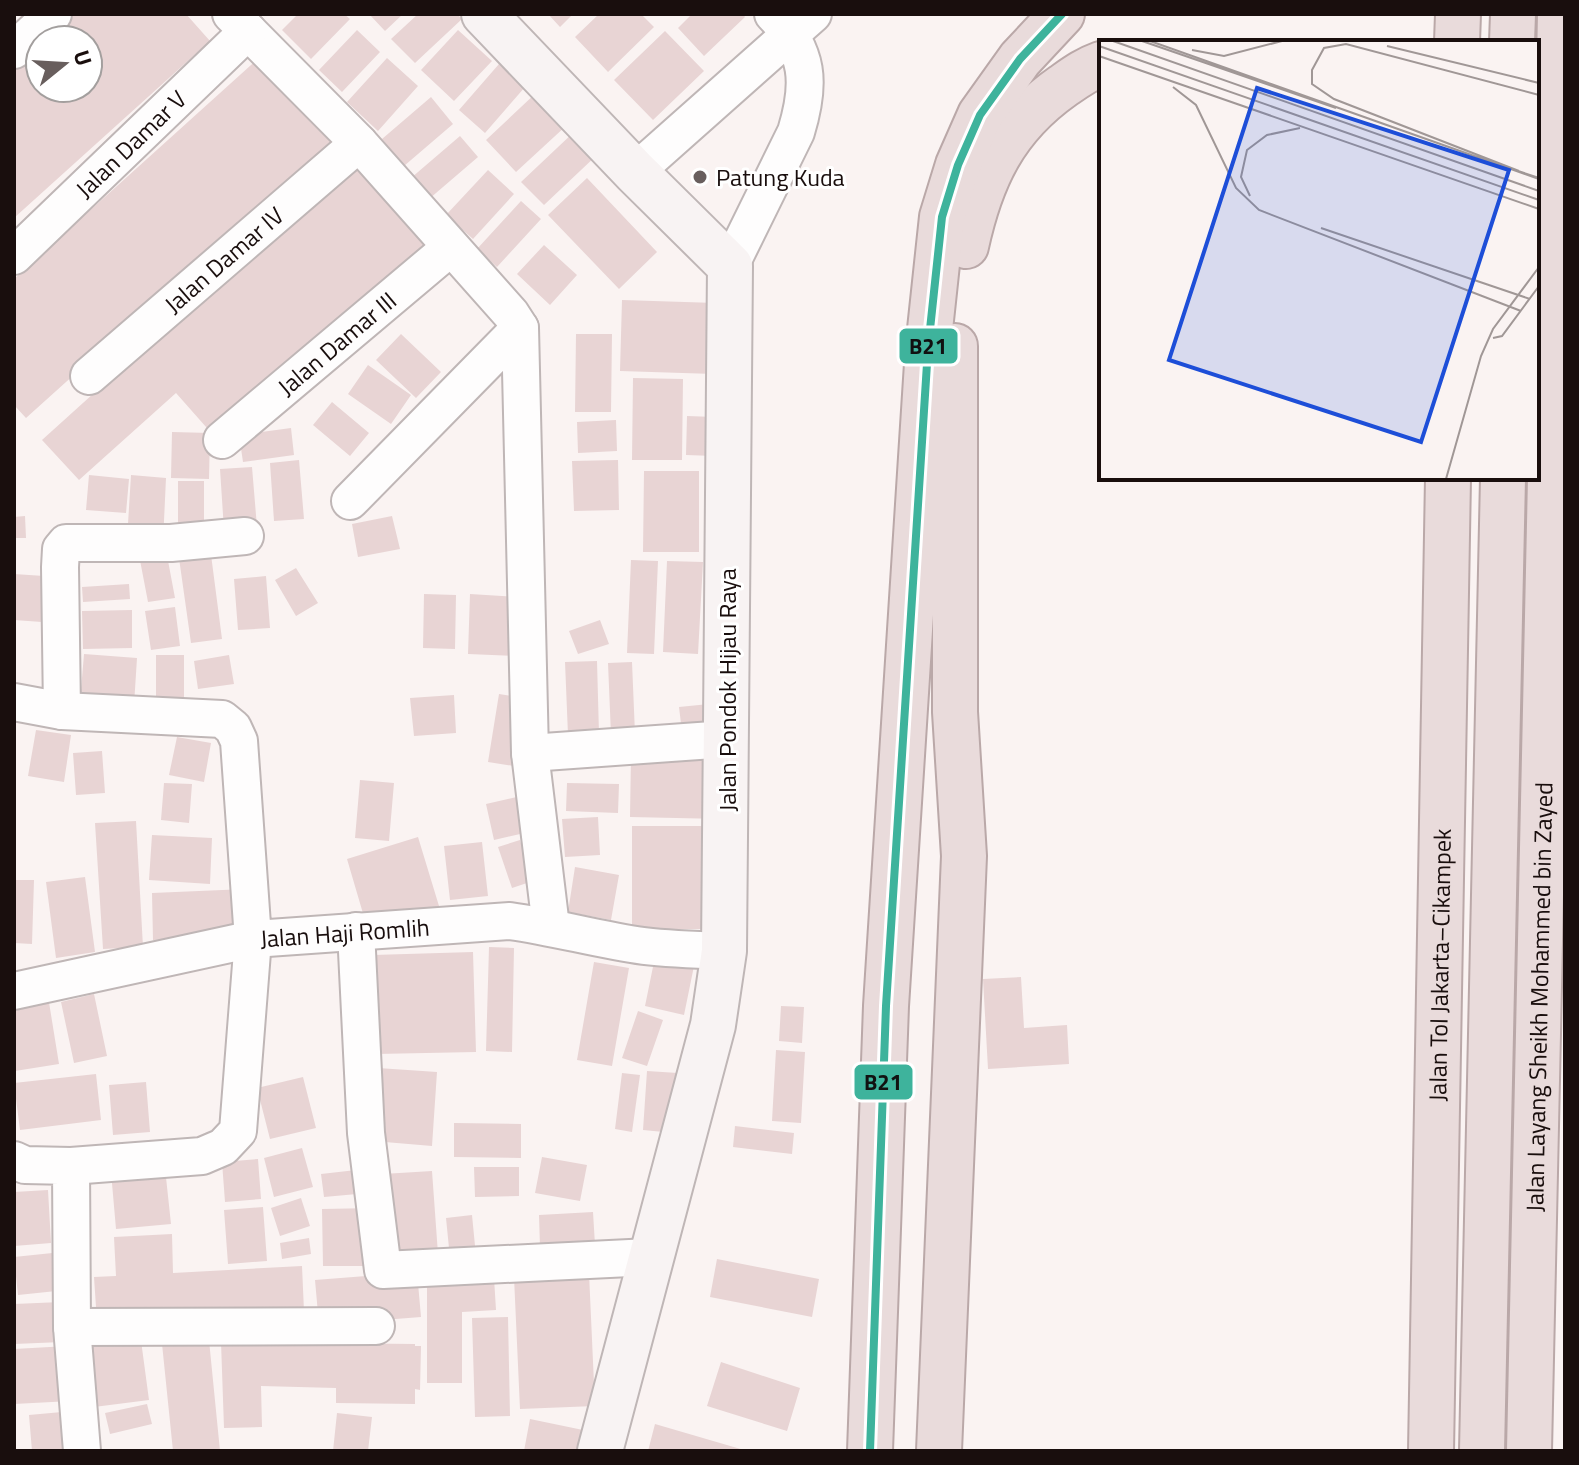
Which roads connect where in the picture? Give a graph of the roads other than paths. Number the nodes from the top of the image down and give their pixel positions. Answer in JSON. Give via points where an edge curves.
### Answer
{"nodes":[{"id":1,"x":53,"y":14,"type":"edge"},
{"id":2,"x":484,"y":14,"type":"edge"},
{"id":3,"x":1062,"y":14,"type":"edge"},
{"id":4,"x":1458,"y":14,"type":"edge"},
{"id":5,"x":1513,"y":14,"type":"edge"},
{"id":6,"x":1560,"y":14,"type":"edge"},
{"id":7,"x":793,"y":21,"type":"edge"},
{"id":8,"x":240,"y":23,"type":"edge"},
{"id":9,"x":1457,"y":40,"type":"edge"},
{"id":10,"x":1512,"y":40,"type":"edge"},
{"id":11,"x":14,"y":50,"type":"edge"},
{"id":12,"x":1099,"y":65,"type":"edge"},
{"id":13,"x":359,"y":143,"type":"junction"},
{"id":14,"x":635,"y":172,"type":"junction"},
{"id":15,"x":450,"y":248,"type":"junction"},
{"id":16,"x":14,"y":256,"type":"edge"},
{"id":17,"x":730,"y":266,"type":"junction"},
{"id":18,"x":520,"y":328,"type":"junction"},
{"id":19,"x":89,"y":376,"type":"dead end"},
{"id":20,"x":222,"y":440,"type":"dead end"},
{"id":21,"x":1448,"y":480,"type":"edge"},
{"id":22,"x":1503,"y":480,"type":"edge"},
{"id":23,"x":350,"y":501,"type":"dead end"},
{"id":24,"x":245,"y":536,"type":"dead end"},
{"id":25,"x":14,"y":702,"type":"edge"},
{"id":26,"x":62,"y":711,"type":"junction"},
{"id":27,"x":727,"y":739,"type":"junction"},
{"id":28,"x":530,"y":753,"type":"junction"},
{"id":29,"x":551,"y":927,"type":"junction"},
{"id":30,"x":356,"y":931,"type":"junction"},
{"id":31,"x":253,"y":939,"type":"junction"},
{"id":32,"x":724,"y":951,"type":"junction"},
{"id":33,"x":14,"y":991,"type":"edge"},
{"id":34,"x":14,"y":1160,"type":"edge"},
{"id":35,"x":71,"y":1166,"type":"junction"},
{"id":36,"x":650,"y":1257,"type":"junction"},
{"id":37,"x":376,"y":1326,"type":"dead end"},
{"id":38,"x":72,"y":1327,"type":"junction"},
{"id":39,"x":82,"y":1451,"type":"edge"},
{"id":40,"x":600,"y":1451,"type":"edge"},
{"id":41,"x":870,"y":1451,"type":"edge"},
{"id":42,"x":939,"y":1451,"type":"edge"},
{"id":43,"x":1431,"y":1451,"type":"edge"},
{"id":44,"x":1482,"y":1451,"type":"edge"},
{"id":45,"x":1529,"y":1451,"type":"edge"}],
"edges":[{"from":1,"to":11,"type":"street"},
{"from":2,"to":14,"type":"street"},
{"from":3,"to":41,"type":"highway","via":[[1020,59],[980,115],[942,217],[928,348],[886,1006]]},
{"from":4,"to":9,"type":"highway"},
{"from":5,"to":10,"type":"highway"},
{"from":6,"to":45,"type":"highway","name":"Jalan Layang Sheikh Mohammed bin Zayed"},
{"from":7,"to":14,"type":"street"},
{"from":7,"to":17,"type":"street","via":[[804,66],[803,108]]},
{"from":8,"to":13,"type":"street"},
{"from":8,"to":16,"type":"street","name":"Jalan Damar V"},
{"from":12,"to":42,"type":"highway","via":[[1035,105],[1004,143],[974,210],[961,269],[955,347],[955,712],[964,856]]},
{"from":13,"to":15,"type":"street"},
{"from":13,"to":19,"type":"street","name":"Jalan Damar IV"},
{"from":14,"to":17,"type":"street"},
{"from":15,"to":18,"type":"street"},
{"from":15,"to":20,"type":"street","name":"Jalan Damar III"},
{"from":17,"to":27,"type":"street","name":"Jalan Pondok Hijau Raya"},
{"from":18,"to":23,"type":"street"},
{"from":18,"to":28,"type":"street"},
{"from":21,"to":43,"type":"highway","name":"Jalan Tol Jakarta–Cikampek"},
{"from":22,"to":44,"type":"highway","name":"Jalan Layang Sheikh Mohammed bin Zayed"},
{"from":24,"to":26,"type":"street","via":[[171,543],[66,543],[60,567]]},
{"from":25,"to":26,"type":"street","name":"Jalan Haji Romlih"},
{"from":26,"to":31,"type":"street","name":"Jalan Haji Romlih","via":[[222,719],[233,728],[239,741]]},
{"from":27,"to":28,"type":"street"},
{"from":27,"to":32,"type":"street","name":"Jalan Pondok Hijau Raya"},
{"from":28,"to":29,"type":"street"},
{"from":29,"to":30,"type":"street","name":"Jalan Haji Romlih","via":[[510,921]]},
{"from":29,"to":32,"type":"street","name":"Jalan Haji Romlih","via":[[645,946]]},
{"from":30,"to":31,"type":"street","name":"Jalan Haji Romlih"},
{"from":30,"to":36,"type":"street","via":[[366,1133],[383,1270]]},
{"from":31,"to":33,"type":"street"},
{"from":31,"to":35,"type":"street","via":[[238,1131],[223,1147],[202,1156]]},
{"from":32,"to":36,"type":"street","name":"Jalan Pondok Hijau Raya","via":[[713,1025]]},
{"from":34,"to":35,"type":"street"},
{"from":35,"to":38,"type":"street"},
{"from":36,"to":40,"type":"street","name":"Jalan Pondok Hijau Raya"},
{"from":37,"to":38,"type":"street"},
{"from":38,"to":39,"type":"street"}]}
